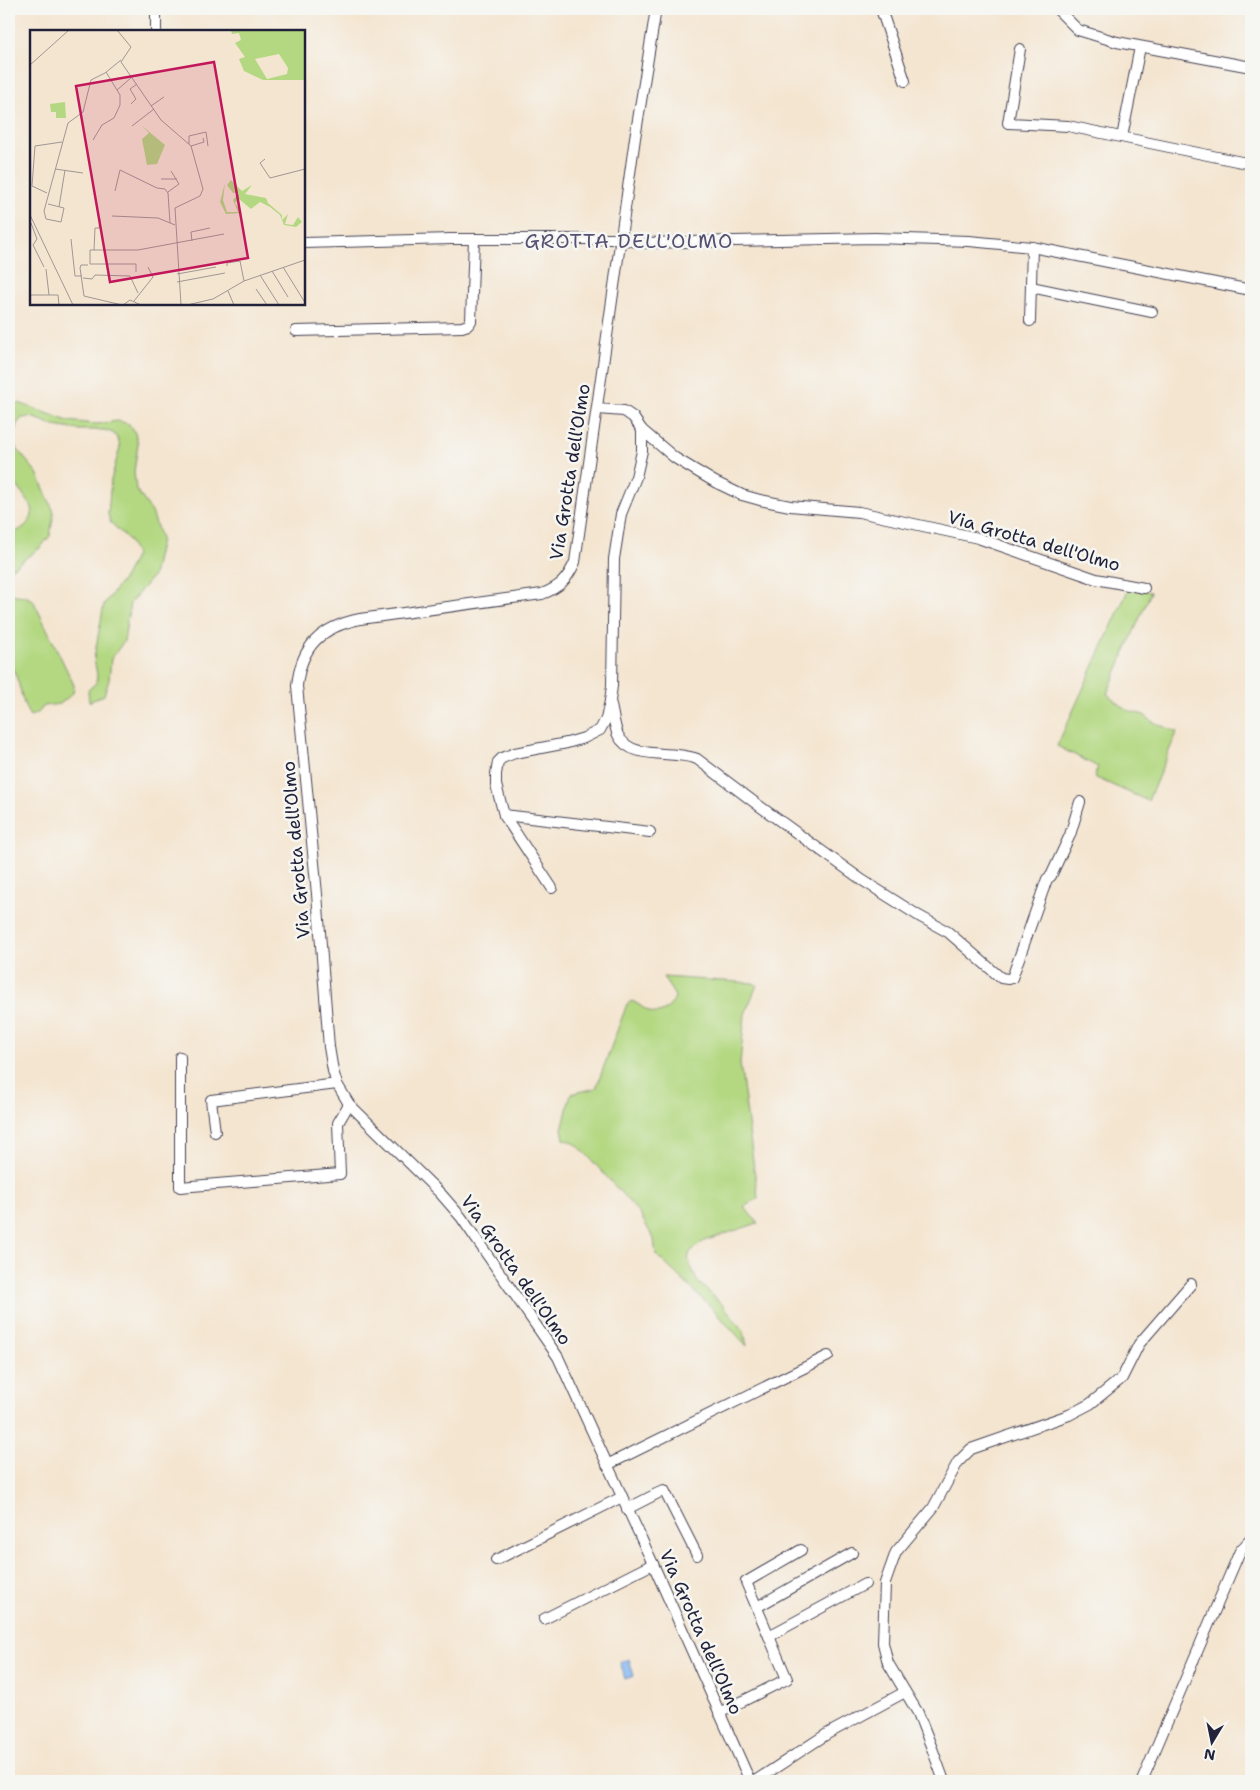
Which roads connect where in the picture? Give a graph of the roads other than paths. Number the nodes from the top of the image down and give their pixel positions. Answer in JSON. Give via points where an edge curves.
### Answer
{"nodes":[{"id":1,"x":156,"y":9,"type":"edge"},
{"id":2,"x":656,"y":9,"type":"edge"},
{"id":3,"x":881,"y":9,"type":"edge"},
{"id":4,"x":1057,"y":9,"type":"edge"},
{"id":5,"x":156,"y":30,"type":"edge"},
{"id":6,"x":1140,"y":47,"type":"junction"},
{"id":7,"x":1020,"y":49,"type":"dead end"},
{"id":8,"x":1251,"y":67,"type":"edge"},
{"id":9,"x":905,"y":81,"type":"dead end"},
{"id":10,"x":1122,"y":137,"type":"junction"},
{"id":11,"x":1251,"y":164,"type":"edge"},
{"id":12,"x":474,"y":239,"type":"junction"},
{"id":13,"x":622,"y":239,"type":"junction"},
{"id":14,"x":305,"y":243,"type":"edge"},
{"id":15,"x":1032,"y":247,"type":"junction"},
{"id":16,"x":1031,"y":287,"type":"junction"},
{"id":17,"x":1251,"y":290,"type":"edge"},
{"id":18,"x":1152,"y":312,"type":"dead end"},
{"id":19,"x":1030,"y":321,"type":"dead end"},
{"id":20,"x":296,"y":331,"type":"dead end"},
{"id":21,"x":597,"y":409,"type":"junction"},
{"id":22,"x":642,"y":430,"type":"junction"},
{"id":23,"x":1144,"y":588,"type":"dead end"},
{"id":24,"x":610,"y":701,"type":"junction"},
{"id":25,"x":1080,"y":802,"type":"dead end"},
{"id":26,"x":504,"y":815,"type":"junction"},
{"id":27,"x":650,"y":832,"type":"dead end"},
{"id":28,"x":552,"y":888,"type":"dead end"},
{"id":29,"x":180,"y":1057,"type":"dead end"},
{"id":30,"x":337,"y":1084,"type":"junction"},
{"id":31,"x":349,"y":1104,"type":"junction"},
{"id":32,"x":215,"y":1132,"type":"dead end"},
{"id":33,"x":1191,"y":1284,"type":"dead end"},
{"id":34,"x":828,"y":1356,"type":"dead end"},
{"id":35,"x":606,"y":1464,"type":"junction"},
{"id":36,"x":622,"y":1497,"type":"junction"},
{"id":37,"x":627,"y":1509,"type":"junction"},
{"id":38,"x":1251,"y":1539,"type":"edge"},
{"id":39,"x":801,"y":1550,"type":"dead end"},
{"id":40,"x":852,"y":1553,"type":"dead end"},
{"id":41,"x":697,"y":1555,"type":"dead end"},
{"id":42,"x":496,"y":1560,"type":"dead end"},
{"id":43,"x":653,"y":1564,"type":"junction"},
{"id":44,"x":865,"y":1584,"type":"dead end"},
{"id":45,"x":757,"y":1607,"type":"junction"},
{"id":46,"x":544,"y":1619,"type":"dead end"},
{"id":47,"x":769,"y":1636,"type":"junction"},
{"id":48,"x":905,"y":1692,"type":"junction"},
{"id":49,"x":719,"y":1713,"type":"junction"},
{"id":50,"x":750,"y":1781,"type":"edge"},
{"id":51,"x":755,"y":1781,"type":"edge"},
{"id":52,"x":944,"y":1781,"type":"edge"},
{"id":53,"x":1142,"y":1781,"type":"edge"}],
"edges":[{"from":1,"to":5,"type":"street"},
{"from":2,"to":13,"type":"street","name":"Via Grotta dell'Olmo"},
{"from":3,"to":9,"type":"street"},
{"from":4,"to":6,"type":"street","via":[[1078,30]]},
{"from":6,"to":8,"type":"street"},
{"from":6,"to":10,"type":"street"},
{"from":7,"to":10,"type":"street","via":[[1008,123],[1068,126]]},
{"from":10,"to":11,"type":"street"},
{"from":12,"to":13,"type":"street"},
{"from":12,"to":14,"type":"street"},
{"from":12,"to":20,"type":"street","via":[[471,321],[468,325]]},
{"from":13,"to":15,"type":"street","via":[[652,243],[875,238]]},
{"from":13,"to":21,"type":"street","name":"Via Grotta dell'Olmo"},
{"from":15,"to":16,"type":"street"},
{"from":15,"to":17,"type":"street"},
{"from":16,"to":18,"type":"street"},
{"from":16,"to":19,"type":"street"},
{"from":21,"to":22,"type":"street","name":"Via Grotta dell'Olmo","via":[[624,411]]},
{"from":21,"to":30,"type":"street","name":"Via Grotta dell'Olmo","via":[[575,562],[557,589],[542,594],[345,622],[316,639],[299,669],[297,686],[329,1047]]},
{"from":22,"to":23,"type":"street","name":"Via Grotta dell'Olmo","via":[[675,458],[742,495],[790,506],[859,512],[978,538],[1096,579]]},
{"from":22,"to":24,"type":"street","via":[[642,451],[636,477],[621,514],[614,559]]},
{"from":24,"to":25,"type":"street","via":[[618,734],[628,746],[649,753],[697,759],[862,880],[948,932],[1001,978],[1012,978],[1047,879],[1052,876],[1070,835]]},
{"from":24,"to":26,"type":"street","via":[[600,730],[576,740],[515,753],[498,762],[496,786]]},
{"from":26,"to":27,"type":"street"},
{"from":26,"to":28,"type":"street"},
{"from":29,"to":31,"type":"street","via":[[180,1187],[340,1174],[338,1123]]},
{"from":30,"to":31,"type":"street","name":"Via Grotta dell'Olmo"},
{"from":30,"to":32,"type":"street","via":[[211,1100]]},
{"from":31,"to":35,"type":"street","name":"Via Grotta dell'Olmo","via":[[461,1216],[558,1357]]},
{"from":33,"to":48,"type":"street","via":[[1140,1344],[1122,1378],[1090,1404],[971,1449],[958,1462],[933,1508],[896,1552],[885,1583],[883,1643],[888,1663]]},
{"from":34,"to":35,"type":"street"},
{"from":35,"to":36,"type":"street","name":"Via Grotta dell'Olmo"},
{"from":36,"to":37,"type":"street","name":"Via Grotta dell'Olmo"},
{"from":36,"to":42,"type":"street"},
{"from":37,"to":41,"type":"street","via":[[664,1490]]},
{"from":37,"to":43,"type":"street","name":"Via Grotta dell'Olmo"},
{"from":38,"to":53,"type":"street","via":[[1240,1551]]},
{"from":39,"to":45,"type":"street","via":[[746,1582]]},
{"from":40,"to":45,"type":"street"},
{"from":43,"to":46,"type":"street"},
{"from":43,"to":49,"type":"street","name":"Via Grotta dell'Olmo"},
{"from":44,"to":47,"type":"street"},
{"from":45,"to":47,"type":"street"},
{"from":47,"to":49,"type":"street","via":[[787,1679]]},
{"from":48,"to":51,"type":"street","via":[[827,1734]]},
{"from":48,"to":52,"type":"street","via":[[918,1713]]},
{"from":49,"to":50,"type":"street","name":"Via Grotta dell'Olmo"}]}
